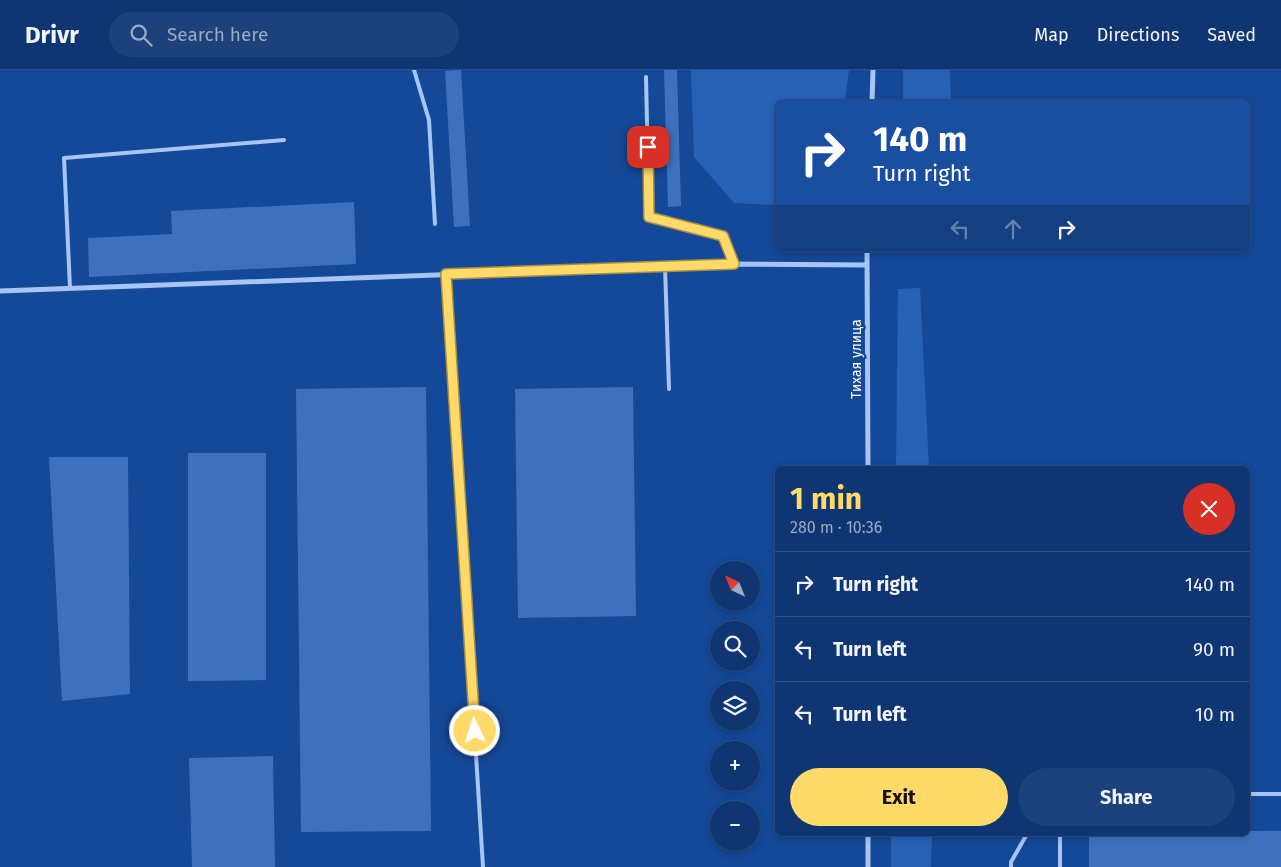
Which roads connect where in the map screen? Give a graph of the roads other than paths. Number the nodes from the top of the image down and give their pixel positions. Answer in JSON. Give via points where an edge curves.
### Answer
{"nodes":[{"id":1,"x":414,"y":70,"type":"edge"},
{"id":2,"x":873,"y":70,"type":"edge"},
{"id":3,"x":646,"y":76,"type":"dead end"},
{"id":4,"x":872,"y":100,"type":"edge"},
{"id":5,"x":284,"y":140,"type":"dead end"},
{"id":6,"x":435,"y":224,"type":"dead end"},
{"id":7,"x":867,"y":252,"type":"edge"},
{"id":8,"x":734,"y":264,"type":"junction"},
{"id":9,"x":867,"y":265,"type":"junction"},
{"id":10,"x":665,"y":266,"type":"junction"},
{"id":11,"x":446,"y":274,"type":"junction"},
{"id":12,"x":70,"y":288,"type":"junction"},
{"id":13,"x":0,"y":291,"type":"edge"},
{"id":14,"x":669,"y":389,"type":"dead end"},
{"id":15,"x":868,"y":466,"type":"edge"},
{"id":16,"x":1250,"y":794,"type":"edge"},
{"id":17,"x":1281,"y":794,"type":"edge"},
{"id":18,"x":868,"y":836,"type":"edge"},
{"id":19,"x":1026,"y":836,"type":"edge"},
{"id":20,"x":1060,"y":836,"type":"edge"},
{"id":21,"x":483,"y":867,"type":"edge"},
{"id":22,"x":868,"y":867,"type":"edge"},
{"id":23,"x":1011,"y":867,"type":"edge"},
{"id":24,"x":1060,"y":867,"type":"edge"}],
"edges":[{"from":1,"to":6,"type":"lane","via":[[429,120]]},
{"from":2,"to":4,"type":"street"},
{"from":3,"to":8,"type":"lane","via":[[649,217],[723,236]]},
{"from":5,"to":12,"type":"lane","via":[[64,158]]},
{"from":7,"to":9,"type":"street","name":"Тихая улица"},
{"from":8,"to":9,"type":"street"},
{"from":8,"to":10,"type":"street"},
{"from":9,"to":15,"type":"street","name":"Тихая улица"},
{"from":10,"to":11,"type":"street"},
{"from":10,"to":14,"type":"lane"},
{"from":11,"to":12,"type":"street"},
{"from":11,"to":21,"type":"lane"},
{"from":12,"to":13,"type":"street"},
{"from":16,"to":17,"type":"lane"},
{"from":18,"to":22,"type":"street"},
{"from":19,"to":23,"type":"lane"},
{"from":20,"to":24,"type":"lane"}]}
